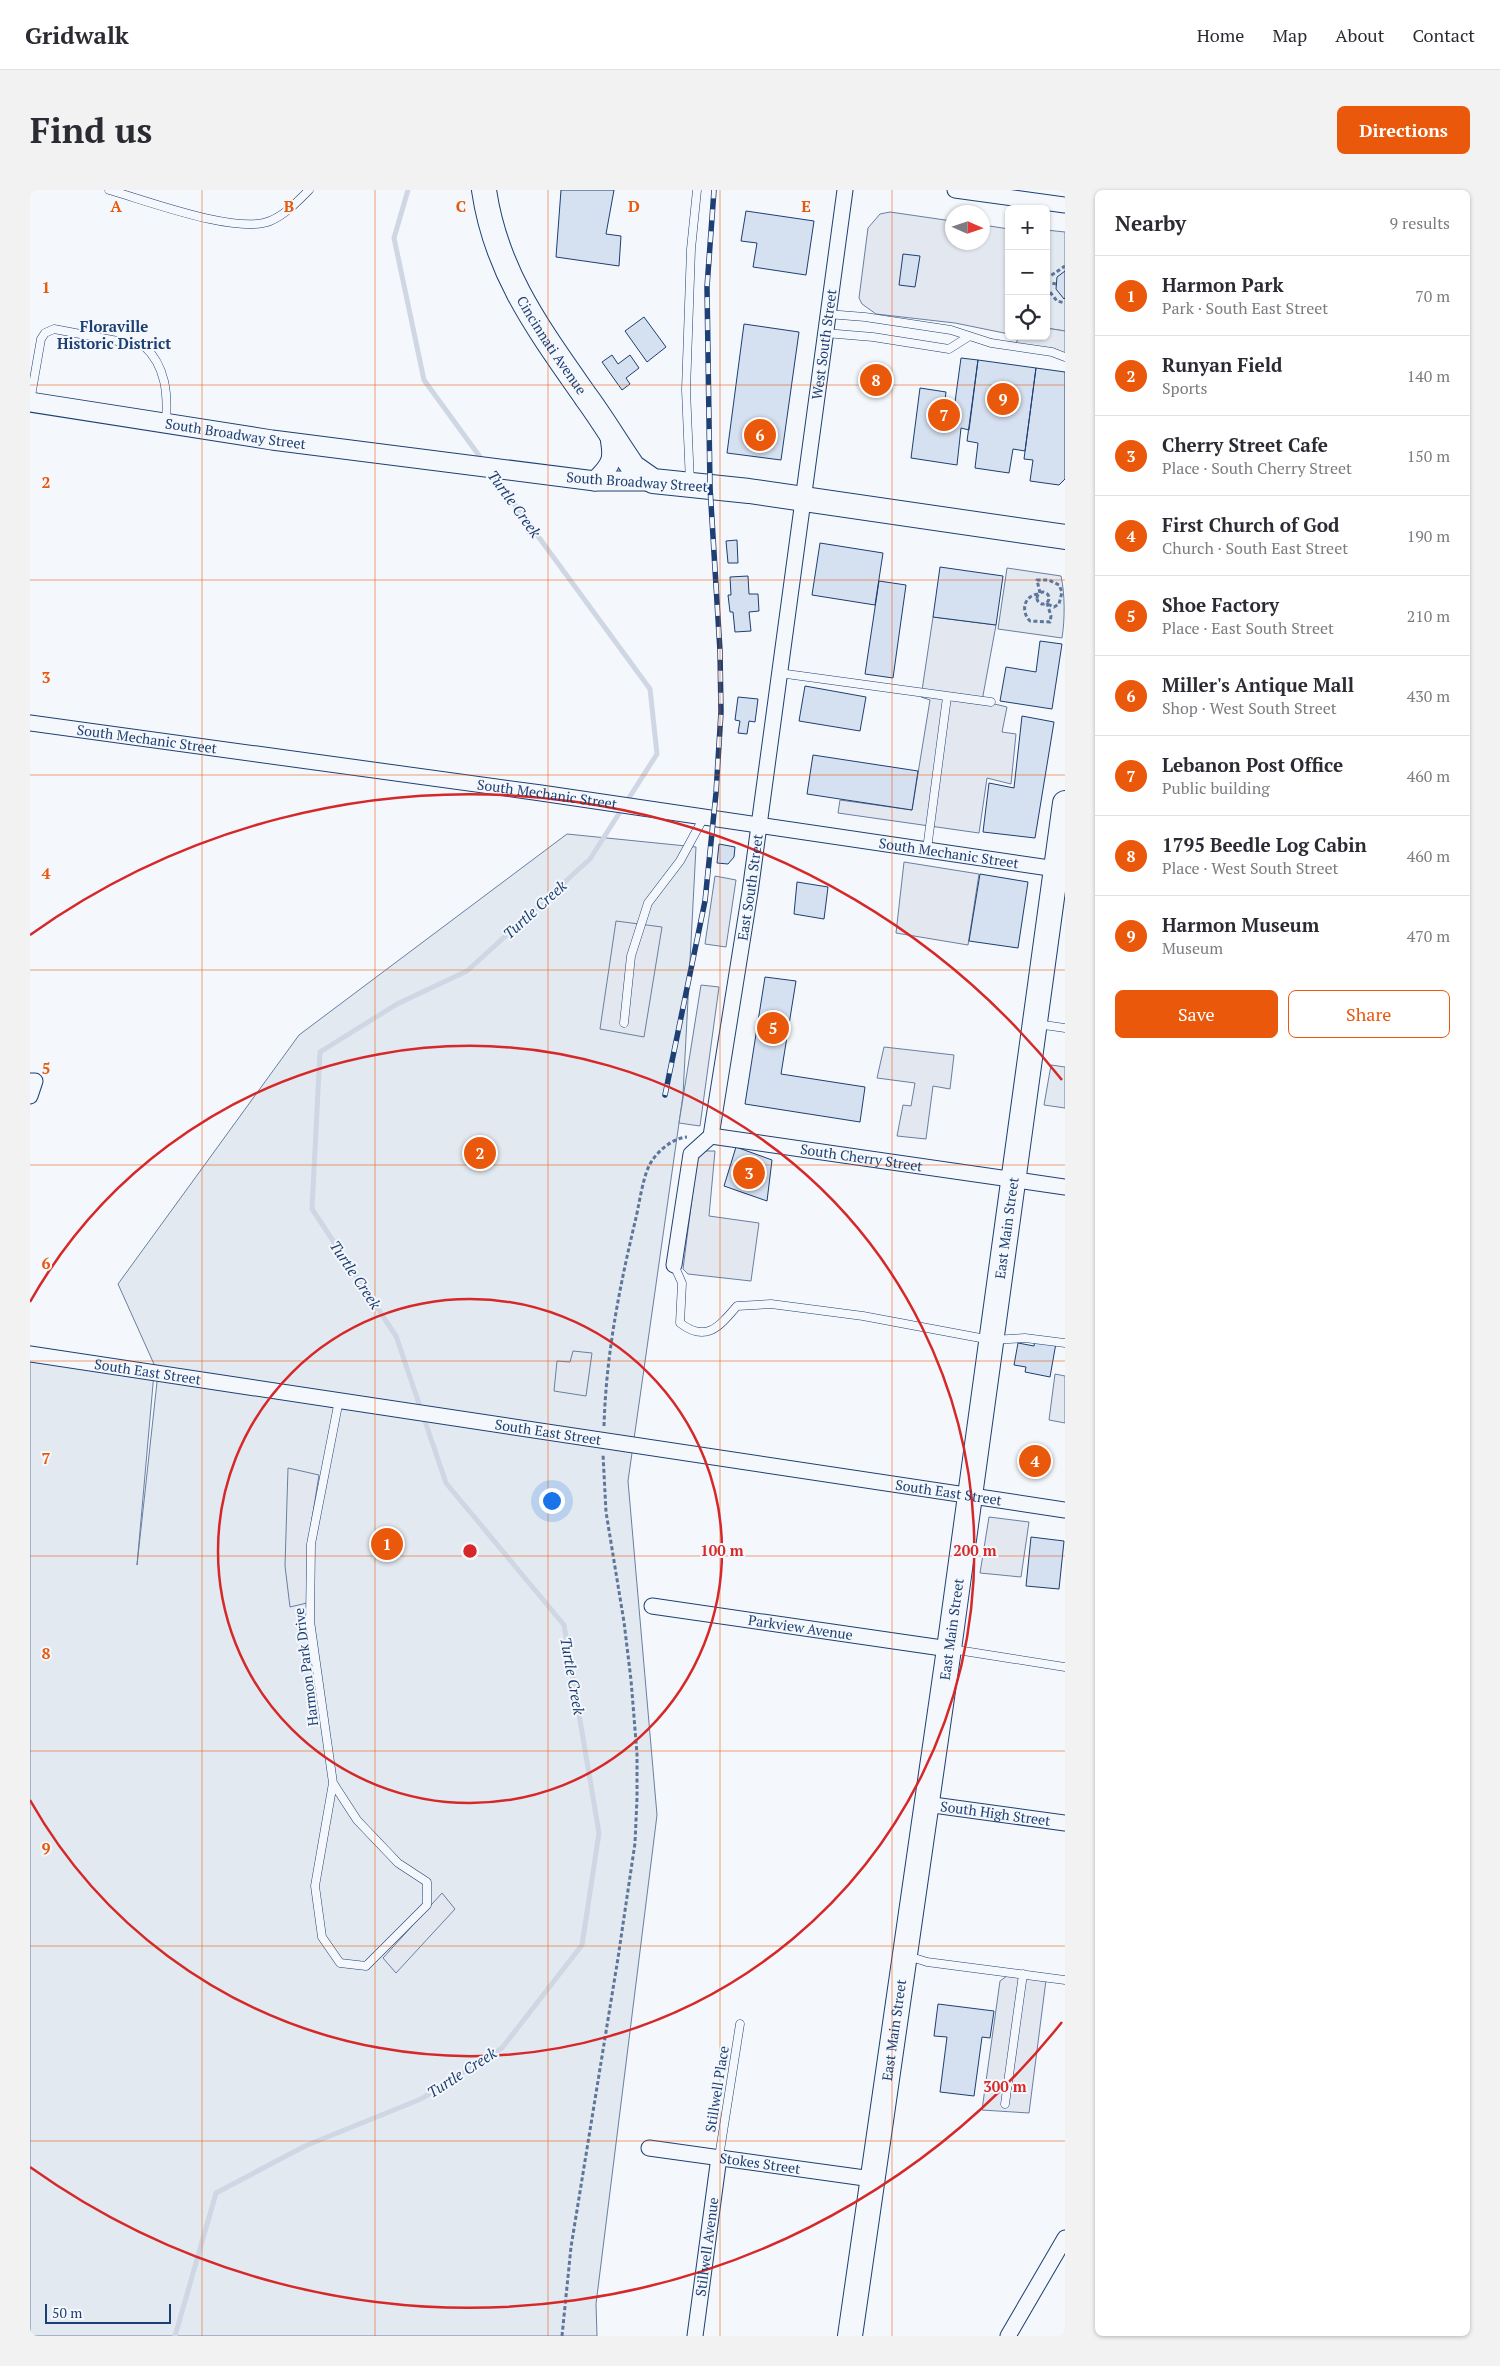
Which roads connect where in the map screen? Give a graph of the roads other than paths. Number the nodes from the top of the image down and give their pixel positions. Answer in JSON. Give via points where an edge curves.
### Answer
{"nodes":[{"id":1,"x":109,"y":190,"type":"edge"},
{"id":2,"x":309,"y":190,"type":"edge"},
{"id":3,"x":484,"y":190,"type":"edge"},
{"id":4,"x":697,"y":190,"type":"edge"},
{"id":5,"x":845,"y":190,"type":"edge"},
{"id":6,"x":955,"y":190,"type":"edge"},
{"id":7,"x":1065,"y":205,"type":"edge"},
{"id":8,"x":827,"y":314,"type":"junction"},
{"id":9,"x":824,"y":333,"type":"junction"},
{"id":10,"x":968,"y":337,"type":"junction"},
{"id":11,"x":1065,"y":357,"type":"edge"},
{"id":12,"x":30,"y":396,"type":"edge"},
{"id":13,"x":166,"y":423,"type":"junction"},
{"id":14,"x":608,"y":428,"type":"junction"},
{"id":15,"x":595,"y":482,"type":"junction"},
{"id":16,"x":653,"y":482,"type":"junction"},
{"id":17,"x":690,"y":485,"type":"junction"},
{"id":18,"x":802,"y":499,"type":"junction"},
{"id":19,"x":1065,"y":537,"type":"edge"},
{"id":20,"x":779,"y":673,"type":"junction"},
{"id":21,"x":947,"y":697,"type":"junction"},
{"id":22,"x":992,"y":702,"type":"dead end"},
{"id":23,"x":30,"y":723,"type":"edge"},
{"id":24,"x":1065,"y":803,"type":"edge"},
{"id":25,"x":704,"y":817,"type":"junction"},
{"id":26,"x":759,"y":826,"type":"junction"},
{"id":27,"x":927,"y":849,"type":"junction"},
{"id":28,"x":1060,"y":869,"type":"edge"},
{"id":29,"x":624,"y":1023,"type":"dead end"},
{"id":30,"x":1034,"y":1024,"type":"junction"},
{"id":31,"x":1065,"y":1028,"type":"edge"},
{"id":32,"x":30,"y":1081,"type":"edge"},
{"id":33,"x":30,"y":1096,"type":"edge"},
{"id":34,"x":711,"y":1136,"type":"junction"},
{"id":35,"x":1013,"y":1180,"type":"junction"},
{"id":36,"x":1065,"y":1187,"type":"edge"},
{"id":37,"x":674,"y":1266,"type":"joint"},
{"id":38,"x":990,"y":1340,"type":"junction"},
{"id":39,"x":1065,"y":1343,"type":"edge"},
{"id":40,"x":30,"y":1354,"type":"edge"},
{"id":41,"x":339,"y":1400,"type":"junction"},
{"id":42,"x":970,"y":1496,"type":"junction"},
{"id":43,"x":1065,"y":1506,"type":"edge"},
{"id":44,"x":1065,"y":1510,"type":"edge"},
{"id":45,"x":652,"y":1606,"type":"dead end"},
{"id":46,"x":949,"y":1649,"type":"junction"},
{"id":47,"x":1065,"y":1666,"type":"edge"},
{"id":48,"x":333,"y":1783,"type":"junction"},
{"id":49,"x":926,"y":1804,"type":"junction"},
{"id":50,"x":1065,"y":1823,"type":"edge"},
{"id":51,"x":906,"y":1956,"type":"junction"},
{"id":52,"x":1023,"y":1974,"type":"junction"},
{"id":53,"x":1065,"y":1980,"type":"edge"},
{"id":54,"x":740,"y":2024,"type":"dead end"},
{"id":55,"x":1006,"y":2104,"type":"dead end"},
{"id":56,"x":650,"y":2148,"type":"dead end"},
{"id":57,"x":719,"y":2157,"type":"junction"},
{"id":58,"x":872,"y":2179,"type":"junction"},
{"id":59,"x":1065,"y":2238,"type":"edge"},
{"id":60,"x":695,"y":2336,"type":"edge"},
{"id":61,"x":850,"y":2336,"type":"edge"},
{"id":62,"x":1008,"y":2336,"type":"edge"}],
"edges":[{"from":1,"to":2,"type":"lane","via":[[242,225],[269,222]]},
{"from":3,"to":14,"type":"main road","name":"Cincinnati Avenue","via":[[492,226],[516,292]]},
{"from":4,"to":17,"type":"lane","via":[[686,390]]},
{"from":5,"to":8,"type":"street","name":"West South Street"},
{"from":6,"to":7,"type":"street"},
{"from":8,"to":9,"type":"street","name":"West South Street"},
{"from":8,"to":10,"type":"lane","via":[[951,330]]},
{"from":9,"to":10,"type":"lane","via":[[873,337],[949,350]]},
{"from":9,"to":18,"type":"street","name":"West South Street"},
{"from":10,"to":11,"type":"lane"},
{"from":12,"to":13,"type":"street","name":"South Broadway Street"},
{"from":12,"to":13,"type":"lane","via":[[41,339],[54,329],[144,346],[152,353],[165,382]]},
{"from":13,"to":15,"type":"street","name":"South Broadway Street"},
{"from":14,"to":15,"type":"street","via":[[613,451],[611,464]]},
{"from":14,"to":16,"type":"main road","name":"Cincinnati Avenue","via":[[634,467]]},
{"from":15,"to":16,"type":"street","name":"South Broadway Street"},
{"from":16,"to":17,"type":"main road","name":"South Broadway Street"},
{"from":17,"to":18,"type":"main road","name":"South Broadway Street"},
{"from":18,"to":19,"type":"main road","name":"South Broadway Street"},
{"from":18,"to":20,"type":"street","name":"East South Street"},
{"from":20,"to":21,"type":"lane"},
{"from":20,"to":26,"type":"street","name":"East South Street"},
{"from":21,"to":22,"type":"lane"},
{"from":21,"to":27,"type":"lane"},
{"from":23,"to":25,"type":"street","name":"South Mechanic Street"},
{"from":24,"to":28,"type":"main road","name":"East Main Street"},
{"from":25,"to":26,"type":"street","name":"South Mechanic Street"},
{"from":25,"to":29,"type":"lane","via":[[680,861],[648,903],[631,956]]},
{"from":26,"to":27,"type":"street","name":"South Mechanic Street"},
{"from":26,"to":34,"type":"street","name":"East South Street"},
{"from":27,"to":28,"type":"street","name":"South Mechanic Street"},
{"from":28,"to":30,"type":"main road","name":"East Main Street"},
{"from":30,"to":31,"type":"lane"},
{"from":30,"to":35,"type":"main road","name":"East Main Street"},
{"from":32,"to":33,"type":"street","via":[[35,1081]]},
{"from":34,"to":35,"type":"street","name":"South Cherry Street"},
{"from":34,"to":37,"type":"street","via":[[691,1154]]},
{"from":35,"to":36,"type":"street","name":"South Cherry Street"},
{"from":35,"to":38,"type":"main road","name":"East Main Street"},
{"from":37,"to":38,"type":"lane","via":[[682,1283],[680,1323],[691,1332],[709,1332],[722,1324],[737,1306],[770,1304],[863,1316]]},
{"from":38,"to":39,"type":"lane","via":[[1025,1338]]},
{"from":38,"to":42,"type":"main road","name":"East Main Street"},
{"from":40,"to":41,"type":"street","name":"South East Street"},
{"from":41,"to":42,"type":"street","name":"South East Street"},
{"from":41,"to":48,"type":"lane","name":"Harmon Park Drive","via":[[311,1544],[310,1620]]},
{"from":42,"to":44,"type":"street","name":"South East Street"},
{"from":42,"to":46,"type":"main road","name":"East Main Street"},
{"from":43,"to":44,"type":"lane"},
{"from":45,"to":46,"type":"street","name":"Parkview Avenue"},
{"from":46,"to":47,"type":"lane"},
{"from":46,"to":49,"type":"main road","name":"East Main Street"},
{"from":48,"to":48,"type":"lane","via":[[315,1886],[322,1937],[340,1963],[366,1966],[427,1905],[427,1882],[398,1863],[357,1820]]},
{"from":49,"to":50,"type":"street","name":"South High Street"},
{"from":49,"to":51,"type":"main road","name":"East Main Street"},
{"from":51,"to":52,"type":"lane","via":[[926,1962]]},
{"from":51,"to":58,"type":"main road","name":"East Main Street"},
{"from":52,"to":53,"type":"lane"},
{"from":52,"to":55,"type":"lane"},
{"from":54,"to":57,"type":"lane","name":"Stillwell Place"},
{"from":56,"to":57,"type":"street","name":"Stokes Street"},
{"from":57,"to":58,"type":"street","name":"Stokes Street"},
{"from":57,"to":60,"type":"street","name":"Stillwell Avenue"},
{"from":58,"to":61,"type":"main road","name":"East Main Street"},
{"from":59,"to":62,"type":"street"}]}
